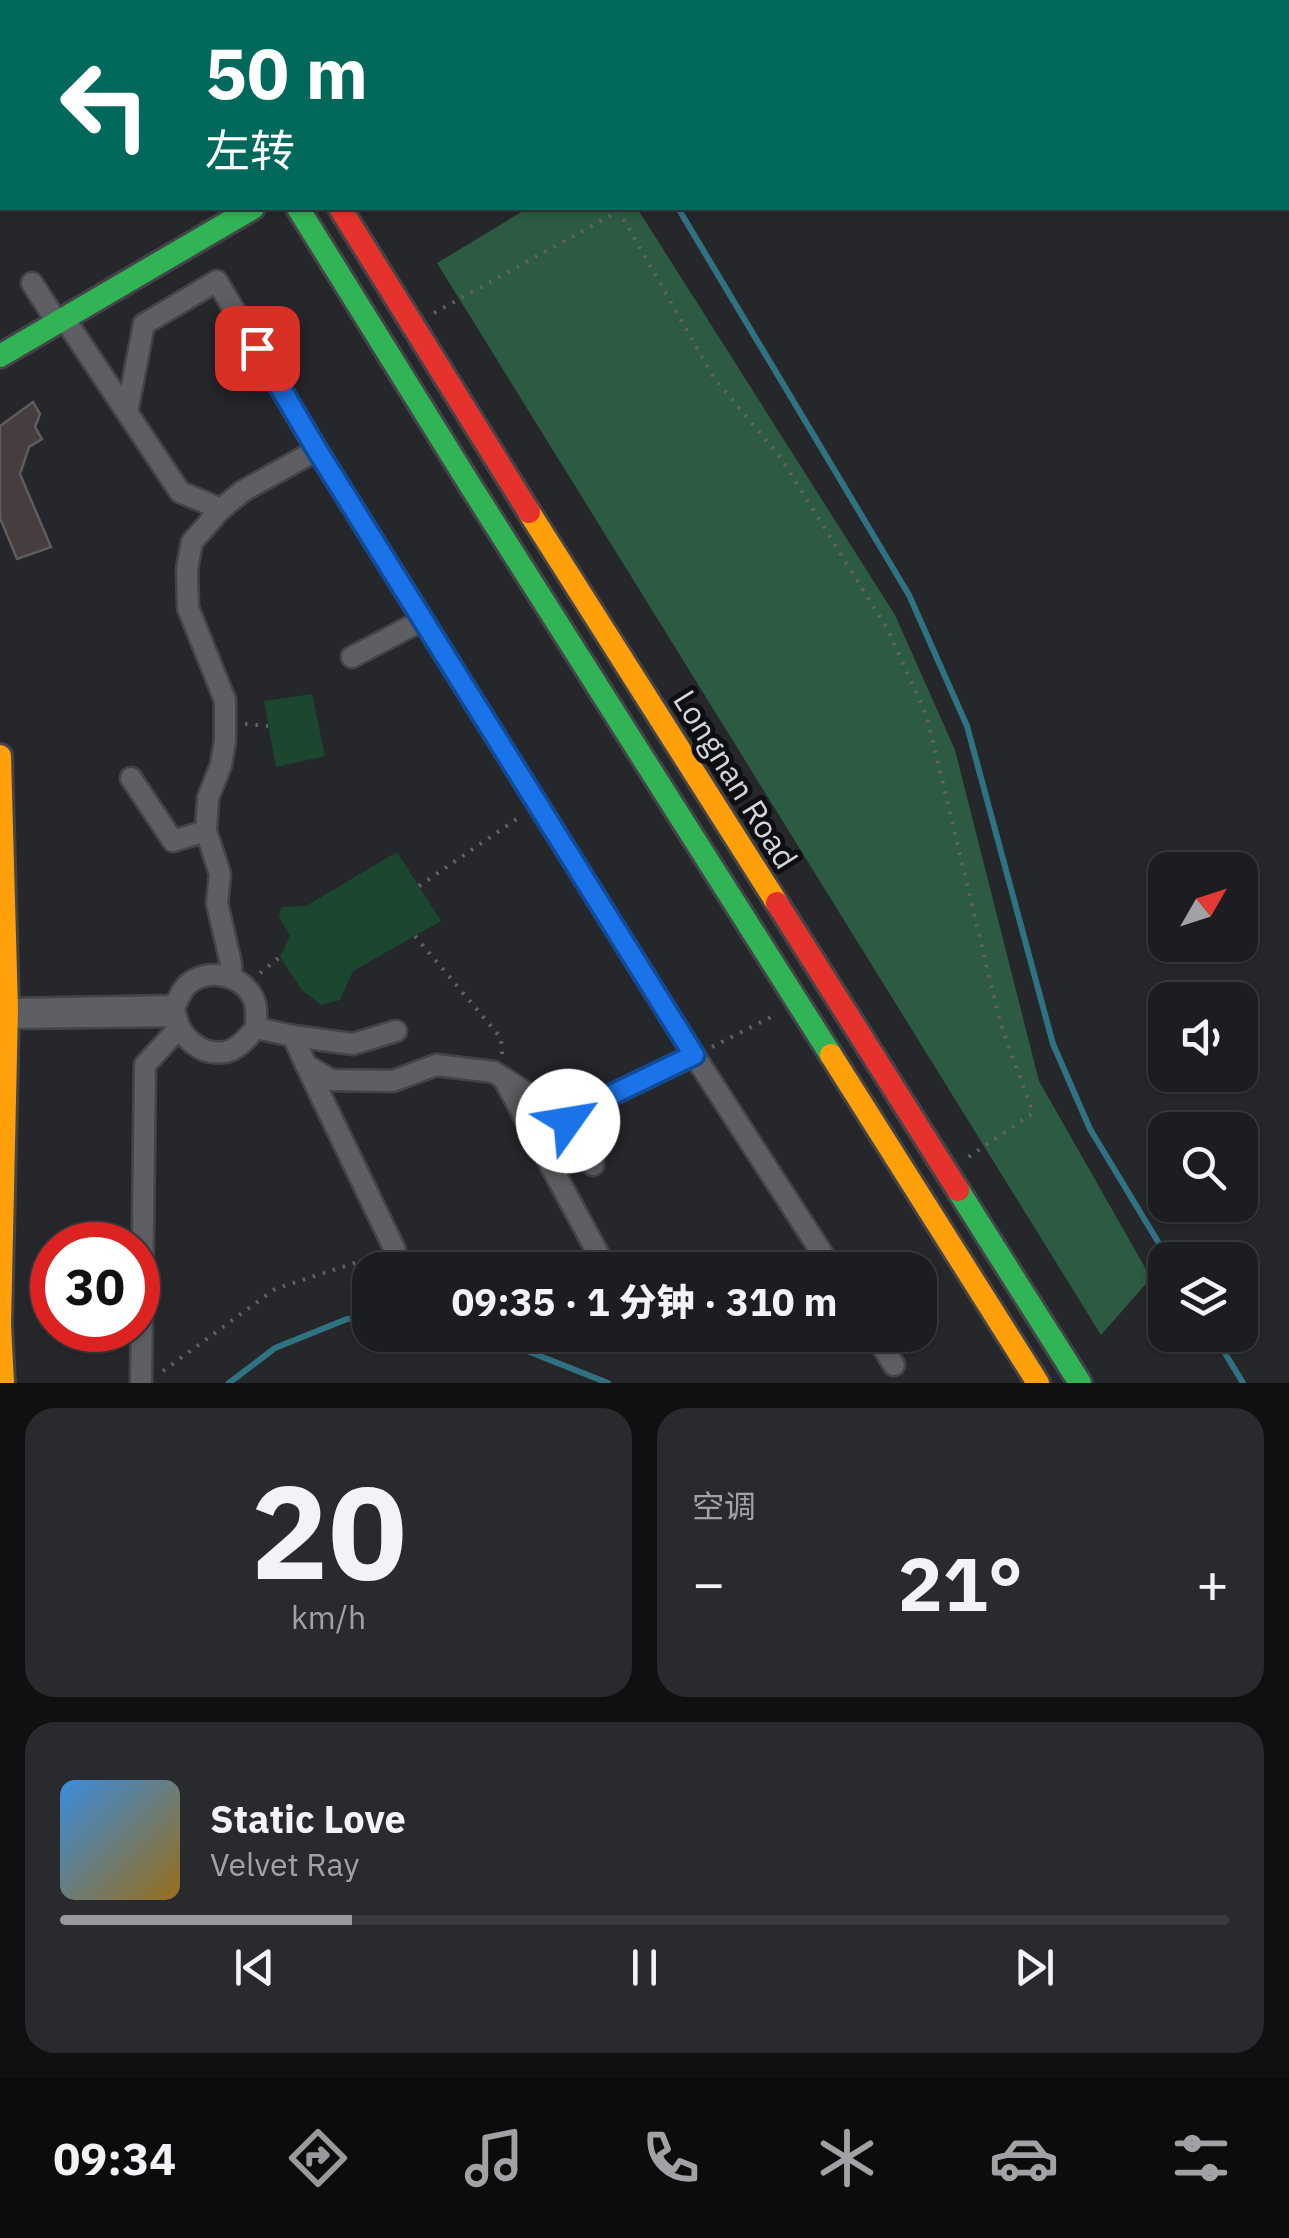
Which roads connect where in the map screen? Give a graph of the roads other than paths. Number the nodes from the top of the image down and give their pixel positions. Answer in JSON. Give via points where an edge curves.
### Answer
{"nodes":[{"id":1,"x":249,"y":210,"type":"edge"},
{"id":2,"x":299,"y":210,"type":"edge"},
{"id":3,"x":341,"y":210,"type":"edge"},
{"id":4,"x":32,"y":282,"type":"dead end"},
{"id":5,"x":61,"y":320,"type":"junction"},
{"id":6,"x":0,"y":356,"type":"edge"},
{"id":7,"x":126,"y":412,"type":"junction"},
{"id":8,"x":317,"y":450,"type":"junction"},
{"id":9,"x":221,"y":509,"type":"junction"},
{"id":10,"x":423,"y":620,"type":"junction"},
{"id":11,"x":352,"y":657,"type":"dead end"},
{"id":12,"x":0,"y":756,"type":"edge"},
{"id":13,"x":131,"y":778,"type":"dead end"},
{"id":14,"x":206,"y":830,"type":"junction"},
{"id":15,"x":238,"y":982,"type":"junction"},
{"id":16,"x":7,"y":1013,"type":"junction"},
{"id":17,"x":179,"y":1028,"type":"junction"},
{"id":18,"x":256,"y":1028,"type":"junction"},
{"id":19,"x":396,"y":1030,"type":"dead end"},
{"id":20,"x":293,"y":1036,"type":"junction"},
{"id":21,"x":3,"y":1042,"type":"edge"},
{"id":22,"x":694,"y":1055,"type":"junction"},
{"id":23,"x":306,"y":1065,"type":"junction"},
{"id":24,"x":504,"y":1079,"type":"junction"},
{"id":25,"x":571,"y":1109,"type":"junction"},
{"id":26,"x":593,"y":1165,"type":"dead end"},
{"id":27,"x":396,"y":1250,"type":"road end"},
{"id":28,"x":597,"y":1252,"type":"edge"},
{"id":29,"x":821,"y":1252,"type":"edge"},
{"id":30,"x":886,"y":1352,"type":"edge"},
{"id":31,"x":894,"y":1365,"type":"dead end"},
{"id":32,"x":3,"y":1383,"type":"edge"},
{"id":33,"x":140,"y":1383,"type":"edge"},
{"id":34,"x":1038,"y":1383,"type":"edge"},
{"id":35,"x":1080,"y":1383,"type":"edge"}],
"edges":[{"from":1,"to":5,"type":"main road"},
{"from":2,"to":34,"type":"main road","name":"Longnan Road"},
{"from":3,"to":35,"type":"main road","name":"Longnan Road"},
{"from":4,"to":5,"type":"street"},
{"from":5,"to":6,"type":"main road"},
{"from":5,"to":7,"type":"street"},
{"from":7,"to":8,"type":"street","via":[[144,324],[217,281]]},
{"from":7,"to":9,"type":"street","via":[[180,492]]},
{"from":8,"to":9,"type":"street"},
{"from":8,"to":10,"type":"street"},
{"from":9,"to":14,"type":"street","via":[[192,542],[187,569],[188,608],[225,700],[226,741],[208,798]]},
{"from":10,"to":11,"type":"street"},
{"from":10,"to":22,"type":"street"},
{"from":12,"to":16,"type":"main road"},
{"from":13,"to":14,"type":"street","via":[[173,840]]},
{"from":14,"to":15,"type":"street"},
{"from":15,"to":16,"type":"street","via":[[208,974],[186,986],[175,1006]]},
{"from":15,"to":18,"type":"street","via":[[254,1002]]},
{"from":16,"to":17,"type":"street","via":[[176,1016]]},
{"from":16,"to":21,"type":"main road"},
{"from":17,"to":18,"type":"street","via":[[197,1048],[224,1052]]},
{"from":17,"to":33,"type":"street","via":[[145,1065]]},
{"from":18,"to":20,"type":"street"},
{"from":19,"to":20,"type":"street","via":[[353,1044]]},
{"from":20,"to":23,"type":"street"},
{"from":21,"to":32,"type":"main road"},
{"from":22,"to":25,"type":"street"},
{"from":22,"to":29,"type":"street"},
{"from":23,"to":24,"type":"street","via":[[331,1080],[393,1082],[436,1065]]},
{"from":23,"to":27,"type":"street"},
{"from":24,"to":25,"type":"street","via":[[536,1099]]},
{"from":24,"to":28,"type":"street"},
{"from":25,"to":26,"type":"street","via":[[568,1121]]},
{"from":30,"to":31,"type":"street"}]}
